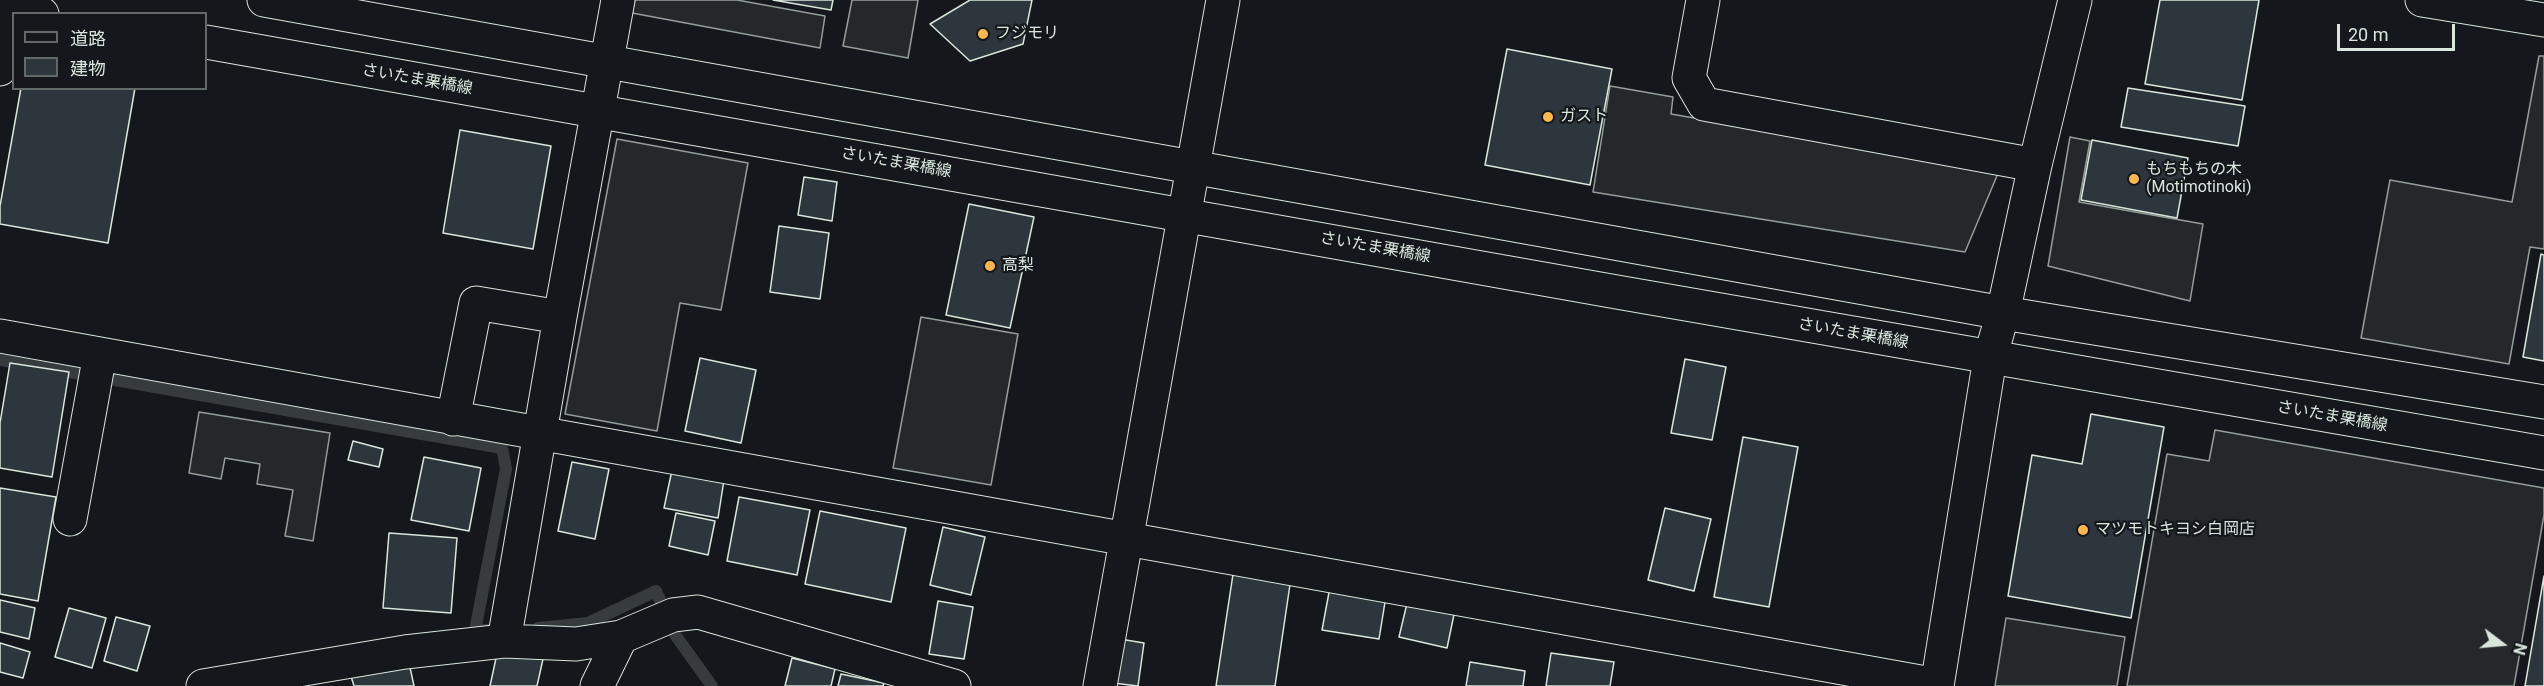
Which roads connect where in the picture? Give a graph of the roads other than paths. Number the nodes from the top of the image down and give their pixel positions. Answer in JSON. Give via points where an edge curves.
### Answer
{"nodes":[{"id":1,"x":264,"y":0,"type":"edge"},
{"id":2,"x":618,"y":0,"type":"edge"},
{"id":3,"x":1222,"y":0,"type":"edge"},
{"id":4,"x":1703,"y":0,"type":"edge"},
{"id":5,"x":2075,"y":0,"type":"edge"},
{"id":6,"x":2439,"y":1,"type":"edge"},
{"id":7,"x":2544,"y":20,"type":"edge"},
{"id":8,"x":12,"y":22,"type":"edge"},
{"id":9,"x":207,"y":42,"type":"edge"},
{"id":10,"x":607,"y":60,"type":"junction"},
{"id":11,"x":0,"y":69,"type":"edge"},
{"id":12,"x":597,"y":111,"type":"junction"},
{"id":13,"x":2035,"y":165,"type":"junction"},
{"id":14,"x":1193,"y":166,"type":"junction"},
{"id":15,"x":1184,"y":214,"type":"junction"},
{"id":16,"x":2003,"y":313,"type":"junction"},
{"id":17,"x":560,"y":317,"type":"junction"},
{"id":18,"x":0,"y":336,"type":"edge"},
{"id":19,"x":100,"y":354,"type":"junction"},
{"id":20,"x":1990,"y":358,"type":"junction"},
{"id":21,"x":2544,"y":402,"type":"edge"},
{"id":22,"x":453,"y":419,"type":"junction"},
{"id":23,"x":539,"y":434,"type":"junction"},
{"id":24,"x":2544,"y":453,"type":"edge"},
{"id":25,"x":70,"y":519,"type":"dead end"},
{"id":26,"x":1128,"y":539,"type":"junction"},
{"id":27,"x":505,"y":634,"type":"junction"},
{"id":28,"x":621,"y":637,"type":"junction"},
{"id":29,"x":203,"y":686,"type":"edge"},
{"id":30,"x":597,"y":686,"type":"edge"},
{"id":31,"x":954,"y":686,"type":"edge"},
{"id":32,"x":1100,"y":686,"type":"edge"},
{"id":33,"x":1937,"y":686,"type":"edge"}],
"edges":[{"from":1,"to":10,"type":"street"},
{"from":2,"to":10,"type":"street"},
{"from":3,"to":14,"type":"street"},
{"from":4,"to":13,"type":"street","via":[[1689,78],[1704,104]]},
{"from":5,"to":13,"type":"street"},
{"from":6,"to":7,"type":"street"},
{"from":8,"to":11,"type":"street"},
{"from":9,"to":12,"type":"street","name":"さいたま栗橋線"},
{"from":10,"to":12,"type":"street"},
{"from":10,"to":14,"type":"street"},
{"from":12,"to":15,"type":"street","name":"さいたま栗橋線"},
{"from":12,"to":17,"type":"street"},
{"from":13,"to":16,"type":"street"},
{"from":14,"to":15,"type":"street"},
{"from":14,"to":16,"type":"street"},
{"from":15,"to":20,"type":"street","name":"さいたま栗橋線"},
{"from":15,"to":26,"type":"street"},
{"from":16,"to":20,"type":"street"},
{"from":16,"to":21,"type":"street"},
{"from":17,"to":22,"type":"street","via":[[476,303]]},
{"from":17,"to":23,"type":"street"},
{"from":18,"to":19,"type":"street"},
{"from":19,"to":22,"type":"street"},
{"from":19,"to":25,"type":"street"},
{"from":20,"to":24,"type":"street","name":"さいたま栗橋線"},
{"from":20,"to":33,"type":"street"},
{"from":22,"to":23,"type":"street"},
{"from":23,"to":26,"type":"street"},
{"from":23,"to":27,"type":"street"},
{"from":26,"to":32,"type":"street"},
{"from":26,"to":33,"type":"street"},
{"from":27,"to":28,"type":"street","via":[[576,644]]},
{"from":27,"to":29,"type":"street"},
{"from":28,"to":30,"type":"street"},
{"from":28,"to":31,"type":"street","via":[[673,615],[698,612]]}]}
